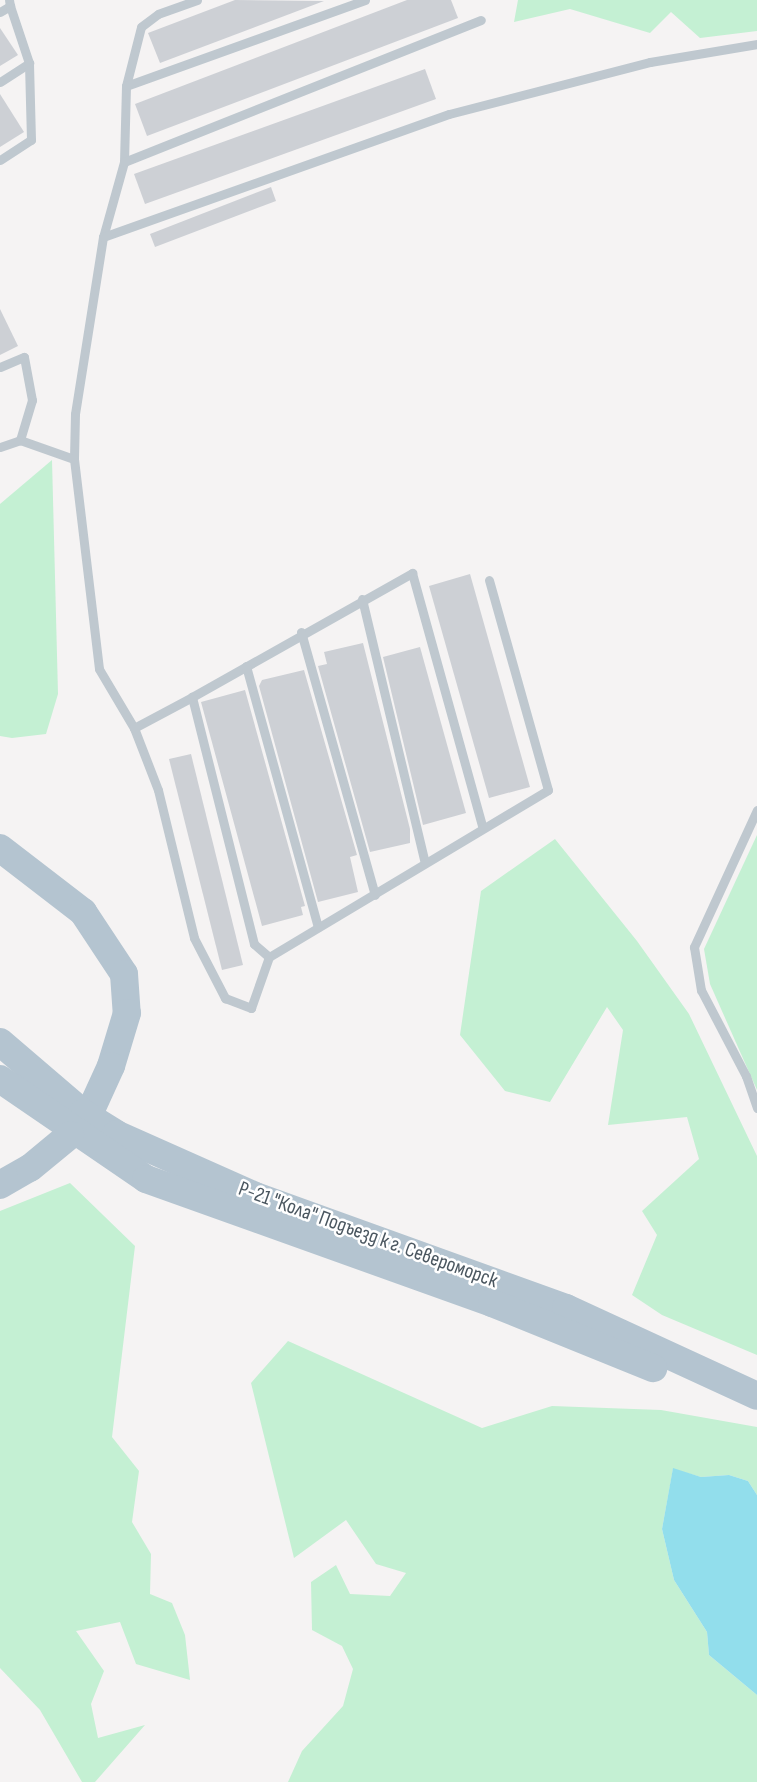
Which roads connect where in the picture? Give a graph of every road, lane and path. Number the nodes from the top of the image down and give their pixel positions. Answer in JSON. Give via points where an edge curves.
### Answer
{"nodes":[{"id":1,"x":197,"y":0,"type":"edge"},
{"id":2,"x":365,"y":0,"type":"edge"},
{"id":3,"x":10,"y":3,"type":"edge"},
{"id":4,"x":0,"y":12,"type":"edge"},
{"id":5,"x":481,"y":20,"type":"dead end"},
{"id":6,"x":757,"y":44,"type":"edge"},
{"id":7,"x":29,"y":63,"type":"junction"},
{"id":8,"x":0,"y":82,"type":"edge"},
{"id":9,"x":126,"y":86,"type":"junction"},
{"id":10,"x":0,"y":160,"type":"edge"},
{"id":11,"x":124,"y":162,"type":"junction"},
{"id":12,"x":103,"y":237,"type":"junction"},
{"id":13,"x":0,"y":367,"type":"edge"},
{"id":14,"x":20,"y":440,"type":"junction"},
{"id":15,"x":0,"y":447,"type":"edge"},
{"id":16,"x":74,"y":459,"type":"junction"},
{"id":17,"x":488,"y":580,"type":"dead end"},
{"id":18,"x":362,"y":599,"type":"junction"},
{"id":19,"x":300,"y":632,"type":"junction"},
{"id":20,"x":246,"y":666,"type":"junction"},
{"id":21,"x":191,"y":697,"type":"junction"},
{"id":22,"x":134,"y":728,"type":"junction"},
{"id":23,"x":757,"y":810,"type":"edge"},
{"id":24,"x":482,"y":826,"type":"junction"},
{"id":25,"x":0,"y":848,"type":"edge"},
{"id":26,"x":425,"y":863,"type":"junction"},
{"id":27,"x":375,"y":895,"type":"junction"},
{"id":28,"x":318,"y":927,"type":"junction"},
{"id":29,"x":269,"y":957,"type":"junction"},
{"id":30,"x":0,"y":1042,"type":"edge"},
{"id":31,"x":0,"y":1079,"type":"edge"},
{"id":32,"x":757,"y":1108,"type":"edge"},
{"id":33,"x":90,"y":1112,"type":"dead end"},
{"id":34,"x":70,"y":1135,"type":"dead end"},
{"id":35,"x":0,"y":1185,"type":"edge"},
{"id":36,"x":757,"y":1396,"type":"edge"},
{"id":37,"x":757,"y":1411,"type":"edge"}],
"edges":[{"from":1,"to":9,"type":"lane","via":[[158,14],[141,27]]},
{"from":2,"to":9,"type":"lane"},
{"from":3,"to":4,"type":"lane"},
{"from":3,"to":7,"type":"lane"},
{"from":5,"to":11,"type":"lane"},
{"from":6,"to":12,"type":"lane","via":[[650,62],[449,114]]},
{"from":7,"to":8,"type":"lane"},
{"from":7,"to":10,"type":"lane","via":[[31,140]]},
{"from":9,"to":11,"type":"lane"},
{"from":11,"to":12,"type":"lane"},
{"from":12,"to":16,"type":"lane","via":[[75,414]]},
{"from":13,"to":14,"type":"lane","via":[[24,357],[33,400]]},
{"from":14,"to":15,"type":"lane"},
{"from":14,"to":16,"type":"lane"},
{"from":16,"to":22,"type":"lane","via":[[99,669]]},
{"from":17,"to":24,"type":"lane","via":[[548,790]]},
{"from":18,"to":19,"type":"lane"},
{"from":18,"to":24,"type":"lane","via":[[412,573]]},
{"from":18,"to":26,"type":"lane"},
{"from":19,"to":20,"type":"lane"},
{"from":19,"to":27,"type":"lane"},
{"from":20,"to":21,"type":"lane"},
{"from":20,"to":28,"type":"lane"},
{"from":21,"to":22,"type":"lane"},
{"from":21,"to":29,"type":"lane","via":[[254,944]]},
{"from":22,"to":29,"type":"lane","via":[[158,790],[194,937],[225,998],[251,1008]]},
{"from":23,"to":32,"type":"lane","via":[[694,947],[701,990],[746,1076]]},
{"from":24,"to":26,"type":"lane"},
{"from":25,"to":33,"type":"main road","via":[[83,912],[124,974],[127,1013],[111,1066]]},
{"from":26,"to":27,"type":"lane"},
{"from":27,"to":28,"type":"lane"},
{"from":28,"to":29,"type":"lane"},
{"from":30,"to":36,"type":"main road","name":"Р-21 \"Кола\" Подъезд к г. Североморск","via":[[83,1113],[116,1134],[255,1196],[545,1300]]},
{"from":31,"to":37,"type":"main road","via":[[146,1179],[492,1303]]},
{"from":34,"to":35,"type":"main road","via":[[30,1168]]}]}
